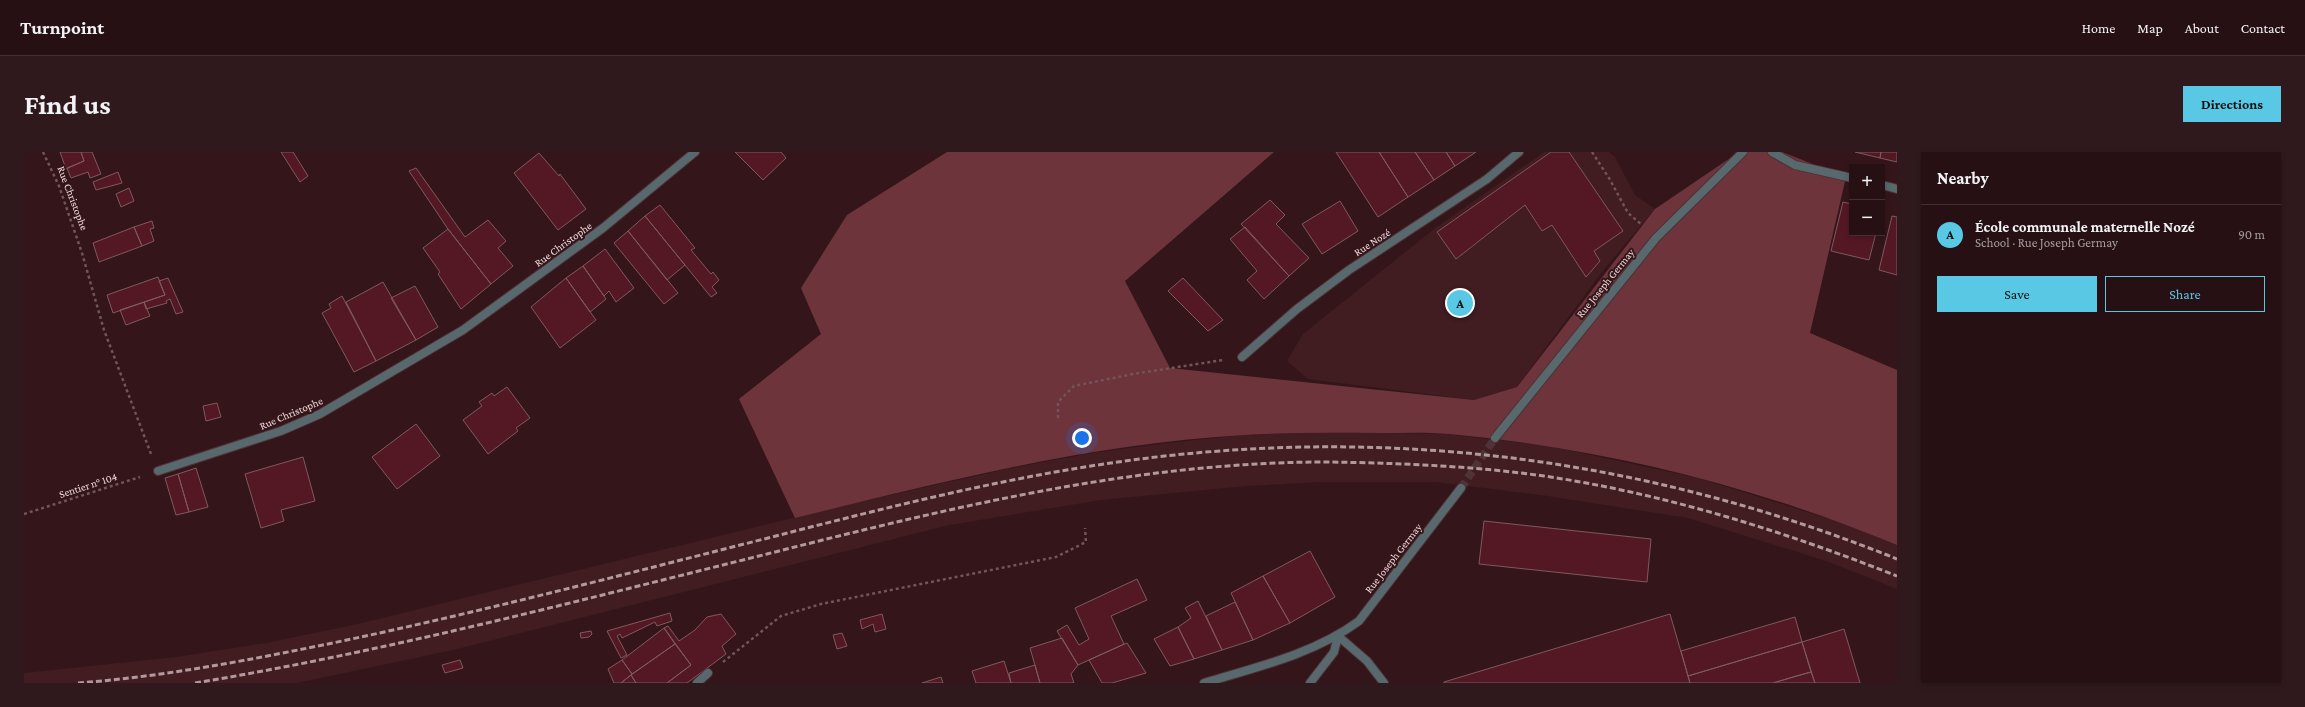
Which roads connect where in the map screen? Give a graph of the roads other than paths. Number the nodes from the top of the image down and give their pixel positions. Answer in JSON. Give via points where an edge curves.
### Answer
{"nodes":[{"id":1,"x":695,"y":152,"type":"edge"},
{"id":2,"x":1519,"y":152,"type":"edge"},
{"id":3,"x":1743,"y":152,"type":"edge"},
{"id":4,"x":1772,"y":152,"type":"edge"},
{"id":5,"x":1849,"y":177,"type":"edge"},
{"id":6,"x":1885,"y":186,"type":"edge"},
{"id":7,"x":1897,"y":189,"type":"edge"},
{"id":8,"x":1242,"y":357,"type":"road end"},
{"id":9,"x":1495,"y":438,"type":"tunnel mouth"},
{"id":10,"x":158,"y":471,"type":"road end"},
{"id":11,"x":1461,"y":488,"type":"tunnel mouth"},
{"id":12,"x":1338,"y":636,"type":"junction"},
{"id":13,"x":708,"y":674,"type":"road end"},
{"id":14,"x":697,"y":683,"type":"edge"},
{"id":15,"x":1204,"y":683,"type":"edge"},
{"id":16,"x":1310,"y":683,"type":"edge"},
{"id":17,"x":1384,"y":683,"type":"edge"}],
"edges":[{"from":1,"to":10,"type":"street","name":"Rue Christophe","via":[[603,228],[463,330],[320,414],[281,430]]},
{"from":2,"to":8,"type":"street","name":"Rue Nozé","via":[[1487,179],[1349,270],[1297,309]]},
{"from":3,"to":9,"type":"street","name":"Rue Joseph Germay","via":[[1656,238]]},
{"from":4,"to":5,"type":"street","via":[[1795,165]]},
{"from":6,"to":7,"type":"street"},
{"from":11,"to":12,"type":"street","name":"Rue Joseph Germay","via":[[1359,621]]},
{"from":12,"to":15,"type":"street","name":"Rue Joseph Germay","via":[[1268,664]]},
{"from":12,"to":16,"type":"street","via":[[1334,652]]},
{"from":12,"to":17,"type":"street","via":[[1367,661]]},
{"from":13,"to":14,"type":"street"}]}
